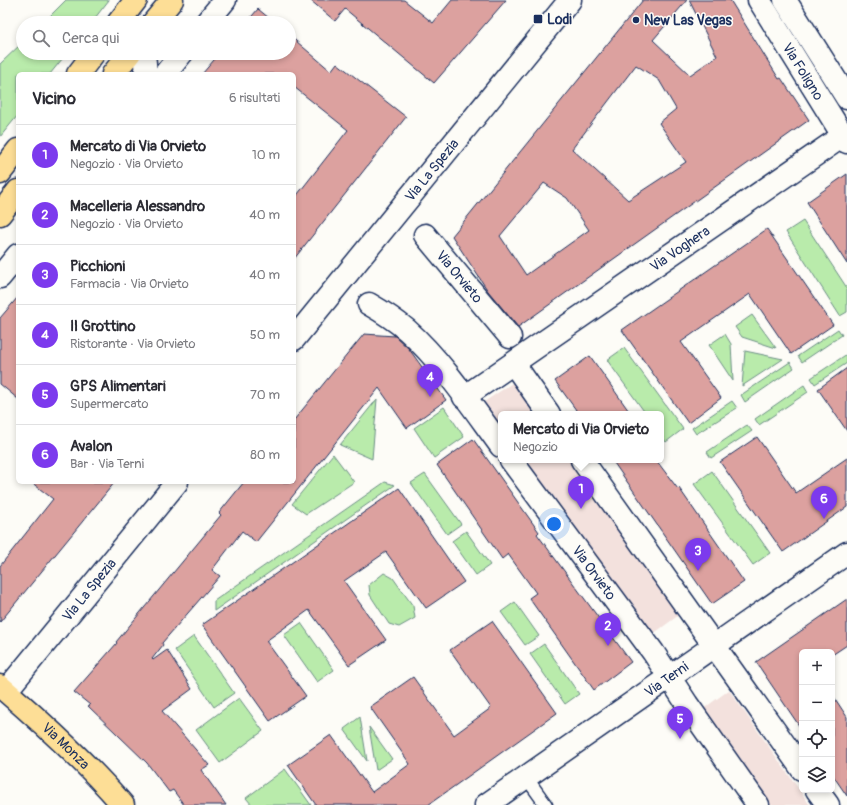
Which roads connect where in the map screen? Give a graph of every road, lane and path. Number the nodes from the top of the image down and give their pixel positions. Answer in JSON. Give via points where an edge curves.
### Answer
{"nodes":[{"id":1,"x":136,"y":0,"type":"edge"},
{"id":2,"x":172,"y":0,"type":"edge"},
{"id":3,"x":225,"y":0,"type":"edge"},
{"id":4,"x":570,"y":0,"type":"edge"},
{"id":5,"x":759,"y":0,"type":"edge"},
{"id":6,"x":785,"y":0,"type":"edge"},
{"id":7,"x":123,"y":16,"type":"edge"},
{"id":8,"x":159,"y":16,"type":"edge"},
{"id":9,"x":212,"y":16,"type":"edge"},
{"id":10,"x":89,"y":60,"type":"edge"},
{"id":11,"x":124,"y":60,"type":"edge"},
{"id":12,"x":145,"y":60,"type":"edge"},
{"id":13,"x":176,"y":60,"type":"edge"},
{"id":14,"x":80,"y":72,"type":"edge"},
{"id":15,"x":115,"y":72,"type":"edge"},
{"id":16,"x":146,"y":72,"type":"edge"},
{"id":17,"x":167,"y":72,"type":"edge"},
{"id":18,"x":847,"y":98,"type":"edge"},
{"id":19,"x":846,"y":137,"type":"edge"},
{"id":20,"x":16,"y":153,"type":"edge"},
{"id":21,"x":0,"y":173,"type":"edge"},
{"id":22,"x":16,"y":194,"type":"edge"},
{"id":23,"x":0,"y":214,"type":"edge"},
{"id":24,"x":425,"y":235,"type":"dead end"},
{"id":25,"x":16,"y":257,"type":"edge"},
{"id":26,"x":0,"y":277,"type":"edge"},
{"id":27,"x":369,"y":304,"type":"dead end"},
{"id":28,"x":296,"y":337,"type":"edge"},
{"id":29,"x":510,"y":337,"type":"dead end"},
{"id":30,"x":514,"y":364,"type":"junction"},
{"id":31,"x":464,"y":397,"type":"junction"},
{"id":32,"x":547,"y":411,"type":"edge"},
{"id":33,"x":498,"y":442,"type":"edge"},
{"id":34,"x":513,"y":463,"type":"edge"},
{"id":35,"x":584,"y":463,"type":"edge"},
{"id":36,"x":175,"y":484,"type":"edge"},
{"id":37,"x":847,"y":553,"type":"edge"},
{"id":38,"x":714,"y":646,"type":"junction"},
{"id":39,"x":669,"y":677,"type":"junction"},
{"id":40,"x":2,"y":691,"type":"edge"},
{"id":41,"x":799,"y":765,"type":"edge"},
{"id":42,"x":526,"y":777,"type":"junction"},
{"id":43,"x":819,"y":793,"type":"edge"},
{"id":44,"x":123,"y":805,"type":"edge"},
{"id":45,"x":486,"y":805,"type":"edge"},
{"id":46,"x":546,"y":805,"type":"edge"},
{"id":47,"x":758,"y":805,"type":"edge"},
{"id":48,"x":828,"y":805,"type":"edge"}],
"edges":[{"from":1,"to":7,"type":"main road"},
{"from":2,"to":8,"type":"main road"},
{"from":3,"to":9,"type":"street"},
{"from":4,"to":28,"type":"street","name":"Via La Spezia"},
{"from":5,"to":19,"type":"street","name":"Via Foligno"},
{"from":6,"to":18,"type":"street","name":"Via Foligno"},
{"from":10,"to":14,"type":"main road"},
{"from":11,"to":15,"type":"main road"},
{"from":12,"to":16,"type":"street"},
{"from":13,"to":17,"type":"street"},
{"from":19,"to":30,"type":"street","name":"Via Voghera"},
{"from":20,"to":21,"type":"main road"},
{"from":22,"to":23,"type":"main road"},
{"from":24,"to":29,"type":"street","name":"Via Orvieto"},
{"from":25,"to":26,"type":"street"},
{"from":27,"to":31,"type":"street","via":[[392,318],[417,340]]},
{"from":30,"to":31,"type":"street","name":"Via Voghera"},
{"from":30,"to":32,"type":"street"},
{"from":31,"to":33,"type":"street"},
{"from":34,"to":39,"type":"street","name":"Via Orvieto"},
{"from":35,"to":38,"type":"street"},
{"from":36,"to":40,"type":"street","name":"Via La Spezia"},
{"from":37,"to":38,"type":"street","name":"Via Terni"},
{"from":38,"to":39,"type":"street","name":"Via Terni"},
{"from":38,"to":41,"type":"street"},
{"from":39,"to":42,"type":"street","name":"Via Terni"},
{"from":39,"to":47,"type":"street","name":"Via Orvieto"},
{"from":40,"to":44,"type":"main road","name":"Via Monza","via":[[60,740]]},
{"from":42,"to":45,"type":"street","name":"Via Terni"},
{"from":42,"to":46,"type":"lane"},
{"from":43,"to":48,"type":"street"}]}
